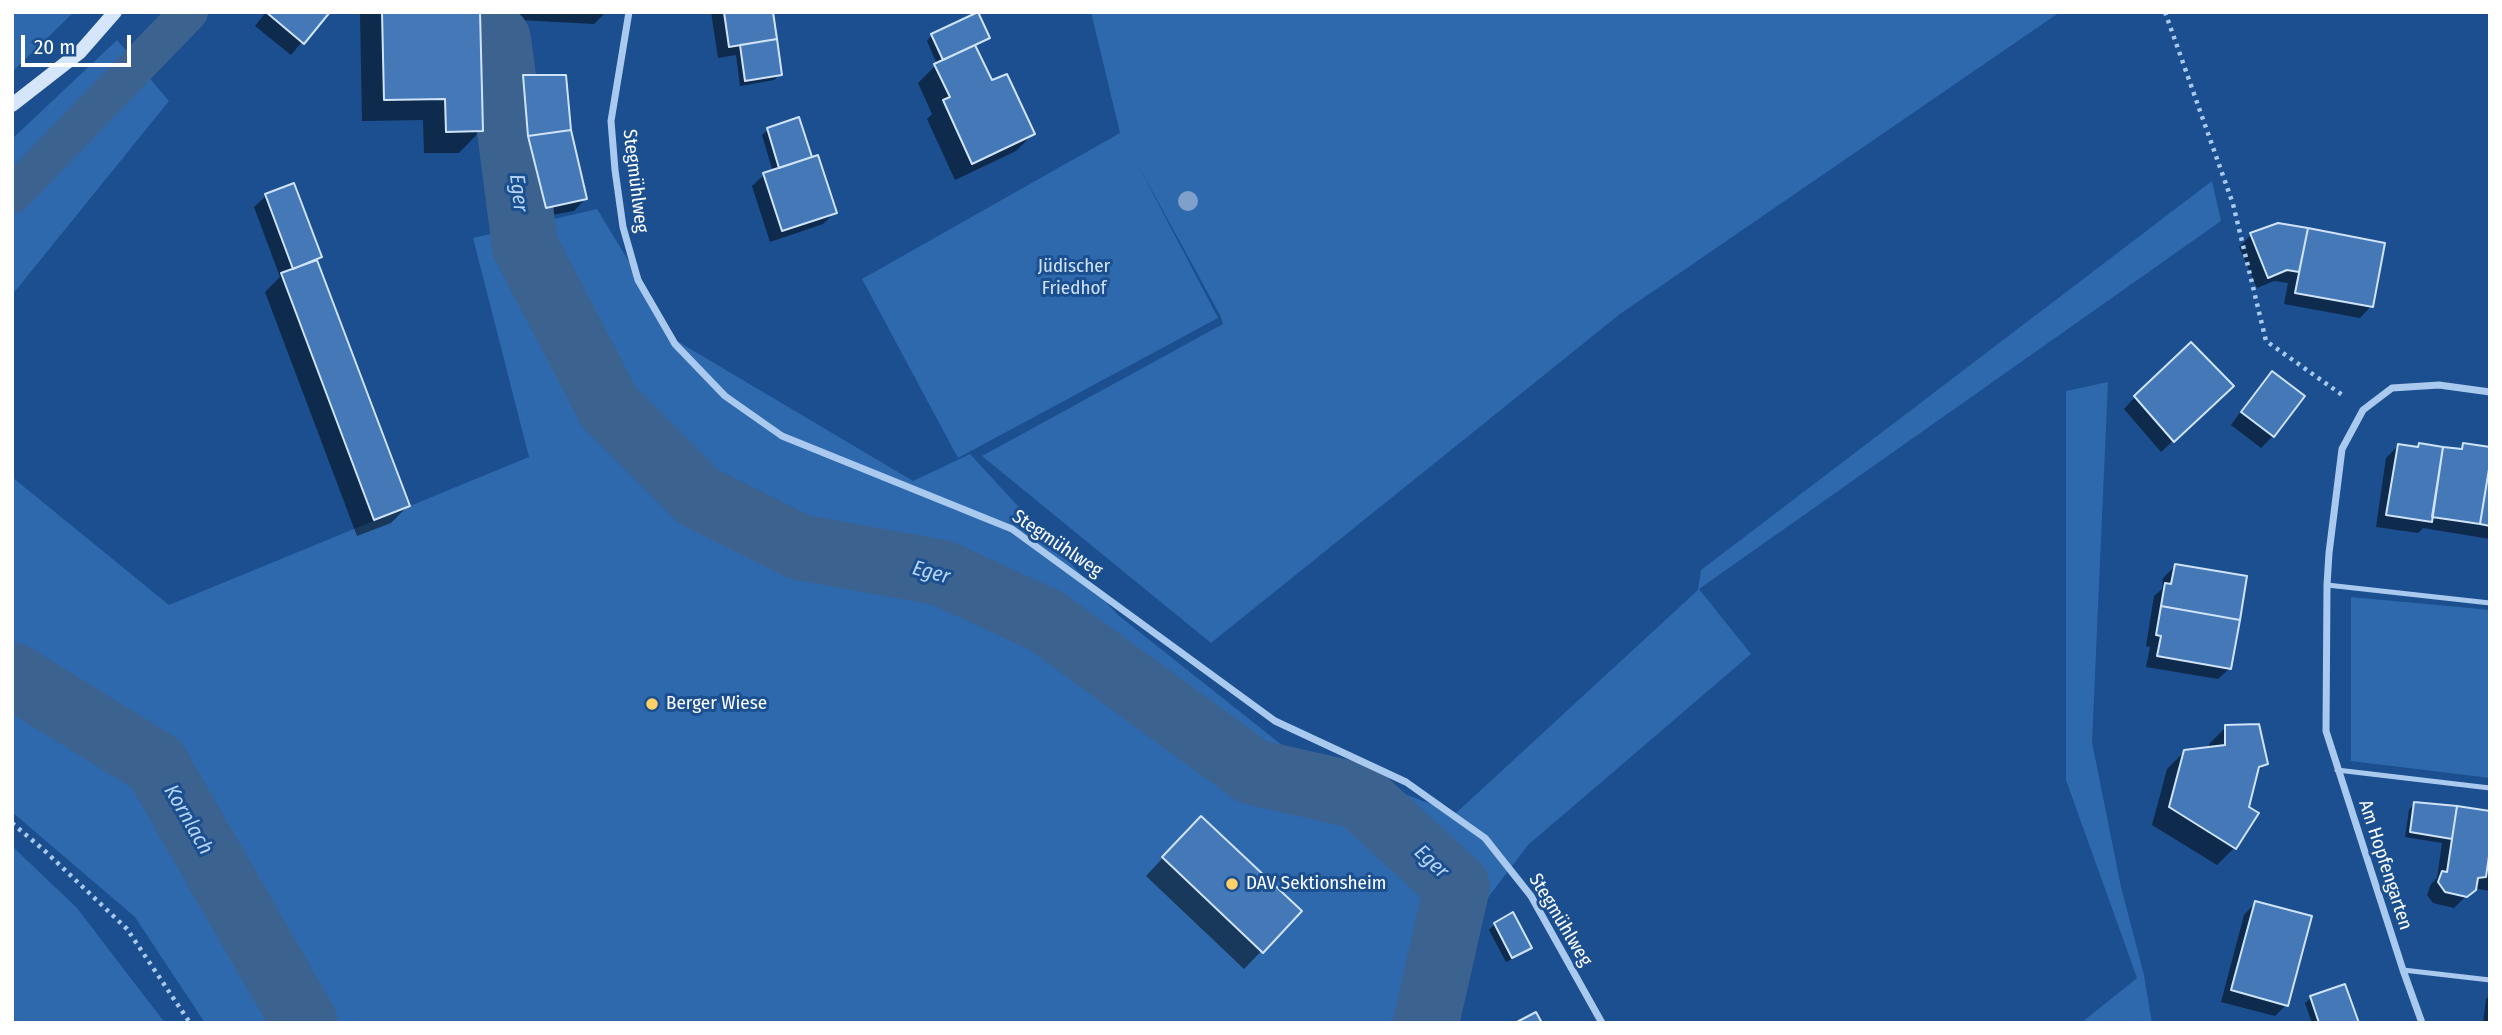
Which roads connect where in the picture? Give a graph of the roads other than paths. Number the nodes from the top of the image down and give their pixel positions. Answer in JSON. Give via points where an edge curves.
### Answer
{"nodes":[{"id":1,"x":115,"y":12,"type":"edge"},
{"id":2,"x":629,"y":12,"type":"edge"},
{"id":3,"x":12,"y":105,"type":"edge"},
{"id":4,"x":2490,"y":392,"type":"edge"},
{"id":5,"x":2327,"y":586,"type":"junction"},
{"id":6,"x":2490,"y":603,"type":"edge"},
{"id":7,"x":2337,"y":770,"type":"junction"},
{"id":8,"x":2490,"y":788,"type":"edge"},
{"id":9,"x":2403,"y":970,"type":"junction"},
{"id":10,"x":2490,"y":980,"type":"edge"},
{"id":11,"x":1602,"y":1023,"type":"edge"},
{"id":12,"x":2423,"y":1023,"type":"edge"}],
"edges":[{"from":1,"to":3,"type":"street","via":[[80,52]]},
{"from":2,"to":11,"type":"street","name":"Stegmühlweg","via":[[611,121],[622,227],[638,280],[675,344],[725,396],[782,436],[1012,529],[1275,721],[1406,782],[1485,838],[1531,896]]},
{"from":4,"to":5,"type":"street","name":"Am Hopfengarten","via":[[2439,385],[2392,388],[2363,410],[2342,449]]},
{"from":5,"to":6,"type":"lane"},
{"from":5,"to":7,"type":"street","name":"Am Hopfengarten","via":[[2326,731]]},
{"from":7,"to":8,"type":"lane","name":"Am Hopfengarten"},
{"from":7,"to":9,"type":"street","name":"Am Hopfengarten"},
{"from":9,"to":10,"type":"lane"},
{"from":9,"to":12,"type":"street","name":"Am Hopfengarten"}]}
